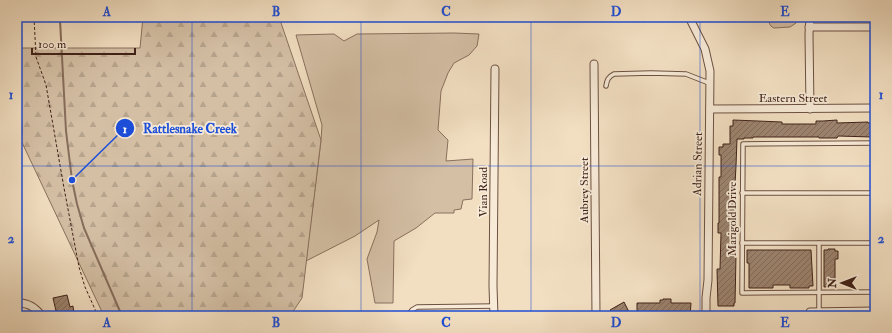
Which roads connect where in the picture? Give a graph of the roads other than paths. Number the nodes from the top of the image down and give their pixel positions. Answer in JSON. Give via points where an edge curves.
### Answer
{"nodes":[{"id":1,"x":689,"y":17,"type":"edge"},
{"id":2,"x":810,"y":17,"type":"edge"},
{"id":3,"x":809,"y":27,"type":"junction"},
{"id":4,"x":875,"y":27,"type":"edge"},
{"id":5,"x":594,"y":64,"type":"dead end"},
{"id":6,"x":495,"y":69,"type":"dead end"},
{"id":7,"x":710,"y":84,"type":"junction"},
{"id":8,"x":606,"y":86,"type":"dead end"},
{"id":9,"x":17,"y":100,"type":"edge"},
{"id":10,"x":875,"y":108,"type":"edge"},
{"id":11,"x":710,"y":109,"type":"junction"},
{"id":12,"x":810,"y":109,"type":"junction"},
{"id":13,"x":18,"y":134,"type":"dead end"},
{"id":14,"x":875,"y":143,"type":"edge"},
{"id":15,"x":742,"y":193,"type":"junction"},
{"id":16,"x":875,"y":193,"type":"edge"},
{"id":17,"x":742,"y":243,"type":"junction"},
{"id":18,"x":819,"y":243,"type":"junction"},
{"id":19,"x":875,"y":243,"type":"edge"},
{"id":20,"x":875,"y":292,"type":"edge"},
{"id":21,"x":819,"y":293,"type":"junction"},
{"id":22,"x":17,"y":302,"type":"edge"},
{"id":23,"x":494,"y":306,"type":"junction"},
{"id":24,"x":875,"y":311,"type":"edge"},
{"id":25,"x":819,"y":312,"type":"junction"},
{"id":26,"x":810,"y":314,"type":"edge"},
{"id":27,"x":42,"y":316,"type":"edge"},
{"id":28,"x":408,"y":316,"type":"edge"},
{"id":29,"x":494,"y":316,"type":"edge"},
{"id":30,"x":596,"y":316,"type":"edge"},
{"id":31,"x":706,"y":316,"type":"edge"}],
"edges":[{"from":1,"to":7,"type":"street","name":"Adrian Street","via":[[705,49]]},
{"from":2,"to":3,"type":"street"},
{"from":3,"to":4,"type":"street"},
{"from":3,"to":12,"type":"street"},
{"from":5,"to":30,"type":"street","name":"Aubrey Street"},
{"from":6,"to":23,"type":"street","name":"Vian Road"},
{"from":7,"to":8,"type":"lane","via":[[686,74],[650,73],[614,74],[609,76]]},
{"from":7,"to":11,"type":"street","name":"Adrian Street"},
{"from":9,"to":13,"type":"street"},
{"from":10,"to":12,"type":"street","name":"Eastern Street"},
{"from":11,"to":12,"type":"street","name":"Eastern Street"},
{"from":11,"to":31,"type":"street","name":"Adrian Street"},
{"from":14,"to":15,"type":"lane","name":"Marigold Drive","via":[[743,144]]},
{"from":15,"to":16,"type":"lane"},
{"from":15,"to":17,"type":"lane","name":"Marigold Drive"},
{"from":17,"to":18,"type":"lane"},
{"from":17,"to":21,"type":"lane","name":"Marigold Drive","via":[[742,293]]},
{"from":18,"to":19,"type":"lane"},
{"from":18,"to":21,"type":"lane"},
{"from":20,"to":21,"type":"lane"},
{"from":21,"to":25,"type":"lane"},
{"from":22,"to":27,"type":"street","via":[[28,304]]},
{"from":23,"to":28,"type":"lane","via":[[417,307]]},
{"from":23,"to":29,"type":"street","name":"Vian Road"},
{"from":24,"to":25,"type":"street"},
{"from":25,"to":26,"type":"street"}]}
